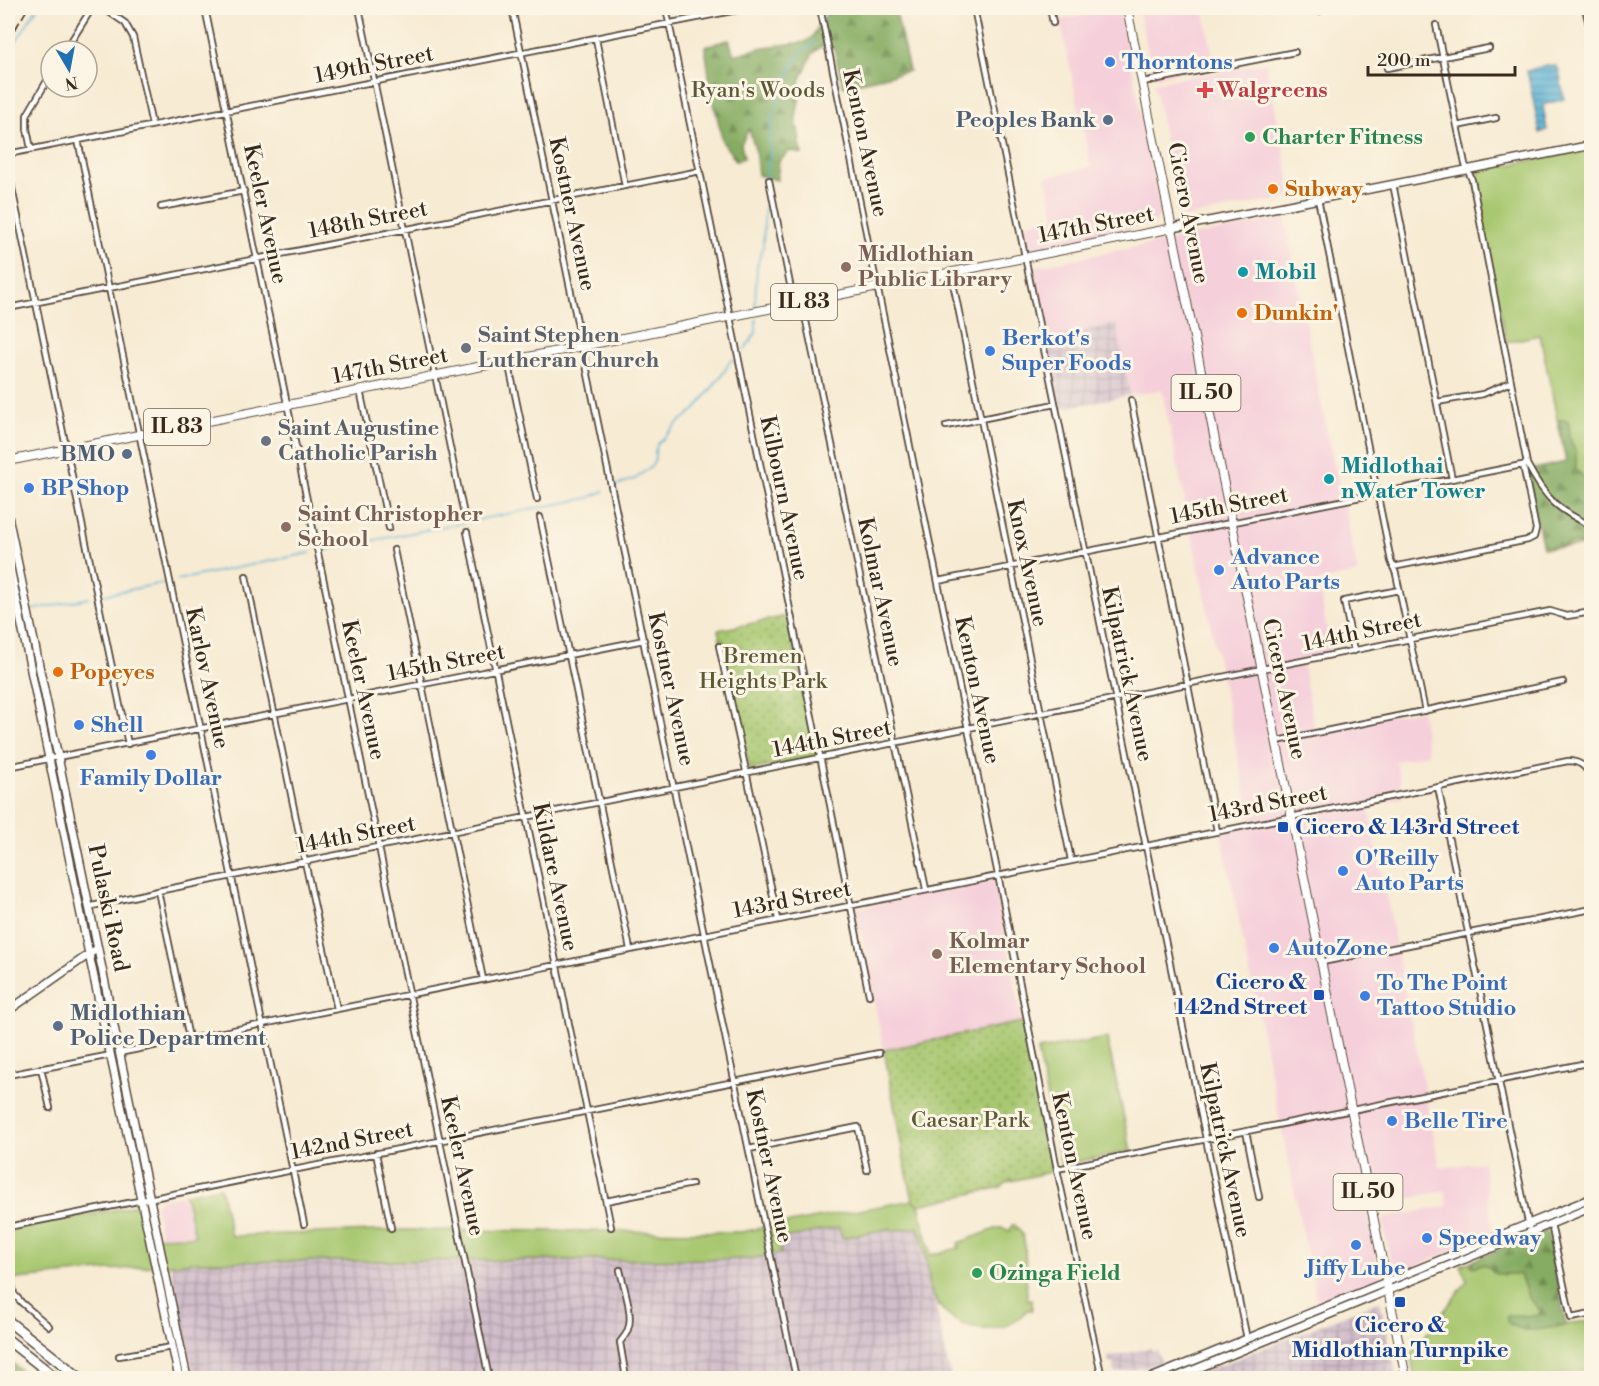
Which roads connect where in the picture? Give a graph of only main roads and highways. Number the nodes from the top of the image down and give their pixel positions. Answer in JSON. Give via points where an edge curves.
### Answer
{"nodes":[{"id":1,"x":1127,"y":8,"type":"edge"},
{"id":2,"x":1592,"y":145,"type":"edge"},
{"id":3,"x":1173,"y":228,"type":"junction"},
{"id":4,"x":8,"y":461,"type":"edge"},
{"id":5,"x":8,"y":516,"type":"edge"},
{"id":6,"x":8,"y":558,"type":"edge"},
{"id":7,"x":98,"y":948,"type":"junction"},
{"id":8,"x":89,"y":954,"type":"junction"},
{"id":9,"x":8,"y":1011,"type":"edge"},
{"id":10,"x":1592,"y":1198,"type":"edge"},
{"id":11,"x":1592,"y":1207,"type":"edge"},
{"id":12,"x":1387,"y":1282,"type":"junction"},
{"id":13,"x":1388,"y":1291,"type":"junction"},
{"id":14,"x":8,"y":1321,"type":"edge"},
{"id":15,"x":8,"y":1340,"type":"edge"},
{"id":16,"x":56,"y":1378,"type":"edge"},
{"id":17,"x":80,"y":1378,"type":"edge"},
{"id":18,"x":179,"y":1378,"type":"edge"},
{"id":19,"x":187,"y":1378,"type":"edge"},
{"id":20,"x":1151,"y":1378,"type":"edge"},
{"id":21,"x":1174,"y":1378,"type":"edge"},
{"id":22,"x":1406,"y":1378,"type":"edge"}],
"edges":[{"from":1,"to":3,"type":"main road","name":"Cicero Avenue","number":"IL 50"},
{"from":2,"to":3,"type":"main road","name":"147th Street"},
{"from":3,"to":4,"type":"main road","name":"147th Street","number":"IL 83"},
{"from":3,"to":12,"type":"main road","name":"Cicero Avenue","number":"IL 50"},
{"from":5,"to":7,"type":"main road","name":"Pulaski Road"},
{"from":6,"to":8,"type":"main road","name":"Pulaski Road"},
{"from":7,"to":8,"type":"main road"},
{"from":7,"to":19,"type":"main road","name":"Pulaski Road"},
{"from":8,"to":9,"type":"main road"},
{"from":8,"to":18,"type":"main road","name":"Pulaski Road"},
{"from":10,"to":12,"type":"main road"},
{"from":11,"to":13,"type":"main road"},
{"from":12,"to":13,"type":"main road","name":"Cicero Avenue","number":"IL 50"},
{"from":12,"to":20,"type":"main road"},
{"from":13,"to":21,"type":"main road"},
{"from":13,"to":22,"type":"main road","name":"Cicero Avenue","number":"IL 50"},
{"from":14,"to":17,"type":"highway"},
{"from":15,"to":16,"type":"highway"}]}
